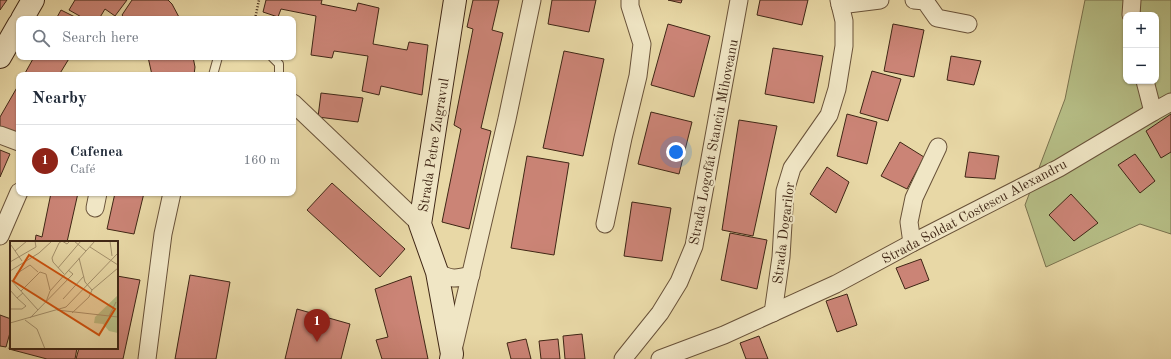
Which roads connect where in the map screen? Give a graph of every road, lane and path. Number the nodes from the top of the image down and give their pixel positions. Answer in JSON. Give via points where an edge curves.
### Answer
{"nodes":[{"id":1,"x":33,"y":0,"type":"edge"},
{"id":2,"x":259,"y":0,"type":"edge"},
{"id":3,"x":455,"y":0,"type":"edge"},
{"id":4,"x":532,"y":0,"type":"edge"},
{"id":5,"x":630,"y":0,"type":"edge"},
{"id":6,"x":739,"y":0,"type":"edge"},
{"id":7,"x":880,"y":0,"type":"edge"},
{"id":8,"x":914,"y":0,"type":"edge"},
{"id":9,"x":1132,"y":0,"type":"edge"},
{"id":10,"x":840,"y":3,"type":"edge"},
{"id":11,"x":1131,"y":12,"type":"edge"},
{"id":12,"x":24,"y":16,"type":"edge"},
{"id":13,"x":256,"y":16,"type":"edge"},
{"id":14,"x":968,"y":24,"type":"dead end"},
{"id":15,"x":16,"y":29,"type":"edge"},
{"id":16,"x":0,"y":57,"type":"edge"},
{"id":17,"x":217,"y":60,"type":"edge"},
{"id":18,"x":275,"y":60,"type":"edge"},
{"id":19,"x":214,"y":72,"type":"edge"},
{"id":20,"x":279,"y":72,"type":"edge"},
{"id":21,"x":1146,"y":84,"type":"edge"},
{"id":22,"x":1171,"y":102,"type":"edge"},
{"id":23,"x":296,"y":106,"type":"edge"},
{"id":24,"x":1153,"y":112,"type":"junction"},
{"id":25,"x":0,"y":135,"type":"edge"},
{"id":26,"x":16,"y":141,"type":"edge"},
{"id":27,"x":938,"y":147,"type":"dead end"},
{"id":28,"x":17,"y":196,"type":"edge"},
{"id":29,"x":171,"y":196,"type":"edge"},
{"id":30,"x":420,"y":224,"type":"junction"},
{"id":31,"x":605,"y":224,"type":"dead end"},
{"id":32,"x":0,"y":236,"type":"edge"},
{"id":33,"x":912,"y":243,"type":"junction"},
{"id":34,"x":438,"y":272,"type":"junction"},
{"id":35,"x":471,"y":275,"type":"junction"},
{"id":36,"x":773,"y":313,"type":"junction"},
{"id":37,"x":452,"y":357,"type":"edge"},
{"id":38,"x":147,"y":359,"type":"edge"},
{"id":39,"x":624,"y":359,"type":"edge"},
{"id":40,"x":660,"y":359,"type":"edge"}],
"edges":[{"from":1,"to":12,"type":"street"},
{"from":2,"to":13,"type":"path"},
{"from":3,"to":30,"type":"street","name":"Strada Petre Zugravul"},
{"from":4,"to":35,"type":"street"},
{"from":5,"to":31,"type":"street","via":[[642,44],[638,76]]},
{"from":6,"to":39,"type":"street","name":"Strada Logofăt Stanciu Mihoveanu","via":[[694,246],[679,282],[660,313]]},
{"from":7,"to":10,"type":"street"},
{"from":8,"to":14,"type":"street","via":[[925,1],[937,18]]},
{"from":9,"to":11,"type":"street"},
{"from":10,"to":36,"type":"street","name":"Strada Dogarilor","via":[[844,21],[844,46],[837,89],[829,115],[792,168],[785,191],[781,257]]},
{"from":15,"to":16,"type":"street"},
{"from":17,"to":19,"type":"lane"},
{"from":18,"to":20,"type":"lane","via":[[279,64]]},
{"from":21,"to":24,"type":"street"},
{"from":22,"to":24,"type":"street","name":"Strada Soldat Costescu Alexandru"},
{"from":23,"to":30,"type":"street"},
{"from":24,"to":33,"type":"street","name":"Strada Soldat Costescu Alexandru","via":[[1059,168]]},
{"from":25,"to":26,"type":"street"},
{"from":27,"to":33,"type":"street","via":[[914,198],[908,222]]},
{"from":28,"to":32,"type":"street"},
{"from":29,"to":38,"type":"street","via":[[163,234]]},
{"from":30,"to":34,"type":"street","name":"Strada Petre Zugravul"},
{"from":33,"to":36,"type":"street","name":"Strada Soldat Costescu Alexandru","via":[[836,284]]},
{"from":34,"to":35,"type":"street","via":[[456,279]]},
{"from":34,"to":37,"type":"street","name":"Strada Petre Zugravul"},
{"from":35,"to":37,"type":"street"},
{"from":36,"to":40,"type":"street","name":"Strada Soldat Costescu Alexandru"}]}
